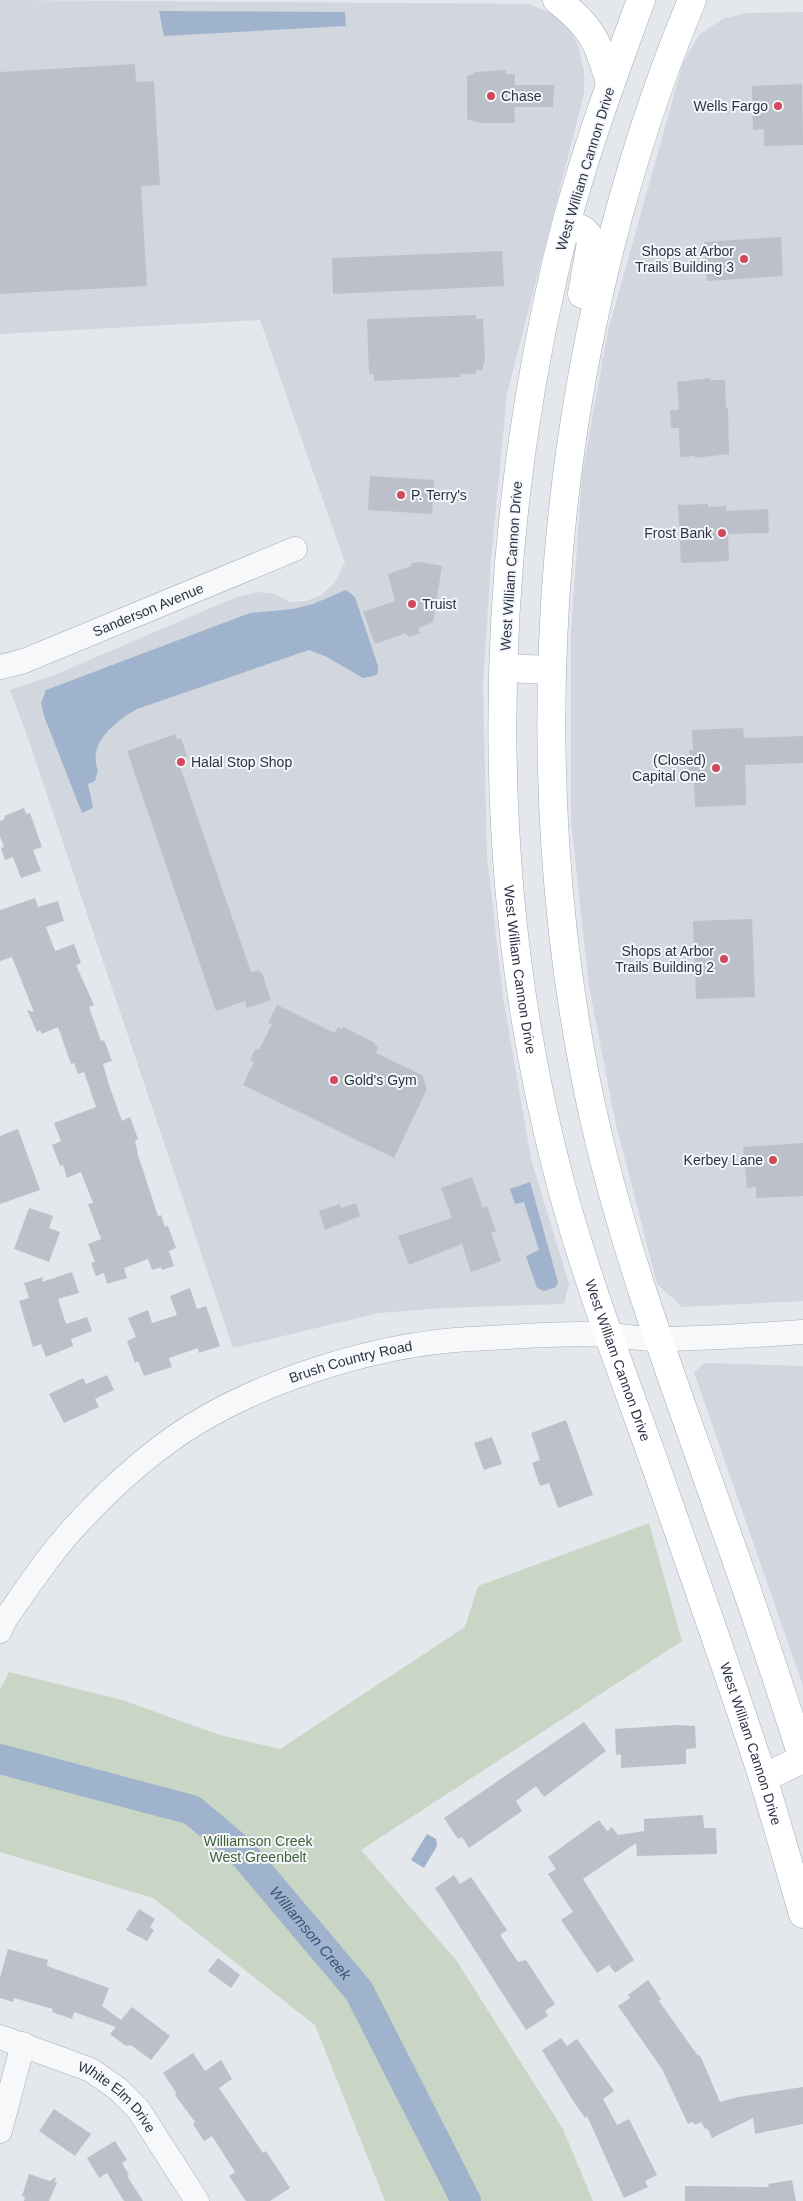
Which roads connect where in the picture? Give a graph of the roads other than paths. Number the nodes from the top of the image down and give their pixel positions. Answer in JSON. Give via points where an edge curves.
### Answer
{"nodes":[{"id":1,"x":557,"y":0,"type":"edge"},
{"id":2,"x":641,"y":0,"type":"edge"},
{"id":3,"x":692,"y":0,"type":"edge"},
{"id":4,"x":610,"y":84,"type":"junction"},
{"id":5,"x":566,"y":224,"type":"junction"},
{"id":6,"x":576,"y":410,"type":"junction"},
{"id":7,"x":295,"y":549,"type":"dead end"},
{"id":8,"x":0,"y":666,"type":"edge"},
{"id":9,"x":504,"y":668,"type":"junction"},
{"id":10,"x":552,"y":670,"type":"junction"},
{"id":11,"x":803,"y":1332,"type":"edge"},
{"id":12,"x":608,"y":1335,"type":"junction"},
{"id":13,"x":657,"y":1339,"type":"junction"},
{"id":14,"x":1,"y":1624,"type":"edge"},
{"id":15,"x":803,"y":1759,"type":"edge"},
{"id":16,"x":763,"y":1778,"type":"junction"},
{"id":17,"x":803,"y":1914,"type":"edge"},
{"id":18,"x":0,"y":2037,"type":"edge"},
{"id":19,"x":23,"y":2044,"type":"junction"},
{"id":20,"x":0,"y":2131,"type":"edge"},
{"id":21,"x":197,"y":2201,"type":"edge"}],
"edges":[{"from":1,"to":4,"type":"main road","via":[[588,28],[600,49]]},
{"from":2,"to":4,"type":"main road","name":"West William Cannon Drive"},
{"from":3,"to":6,"type":"main road","via":[[640,140],[594,312]]},
{"from":4,"to":5,"type":"main road","name":"West William Cannon Drive"},
{"from":5,"to":6,"type":"main road","via":[[585,230],[591,243],[576,328],[573,369]]},
{"from":5,"to":9,"type":"main road","name":"West William Cannon Drive","via":[[538,351],[517,473],[508,569]]},
{"from":6,"to":10,"type":"main road","via":[[565,499]]},
{"from":7,"to":8,"type":"street","name":"Sanderson Avenue","via":[[24,661]]},
{"from":9,"to":10,"type":"main road"},
{"from":9,"to":12,"type":"main road","name":"West William Cannon Drive","via":[[505,817],[511,915],[524,1001],[542,1104],[561,1186]]},
{"from":10,"to":13,"type":"main road","via":[[556,866],[578,1034],[596,1126],[625,1238]]},
{"from":11,"to":13,"type":"street","name":"Brush Country Road"},
{"from":12,"to":13,"type":"street","name":"Brush Country Road"},
{"from":12,"to":14,"type":"street","name":"Brush Country Road","via":[[468,1339],[412,1346],[342,1362],[235,1402],[162,1447],[121,1481],[63,1541]]},
{"from":12,"to":16,"type":"main road","name":"West William Cannon Drive"},
{"from":13,"to":15,"type":"main road"},
{"from":15,"to":16,"type":"main road"},
{"from":16,"to":17,"type":"main road","name":"West William Cannon Drive"},
{"from":18,"to":19,"type":"street","name":"White Elm Drive"},
{"from":19,"to":20,"type":"street"},
{"from":19,"to":21,"type":"street","name":"White Elm Drive","via":[[91,2070],[118,2090],[138,2109]]}]}
